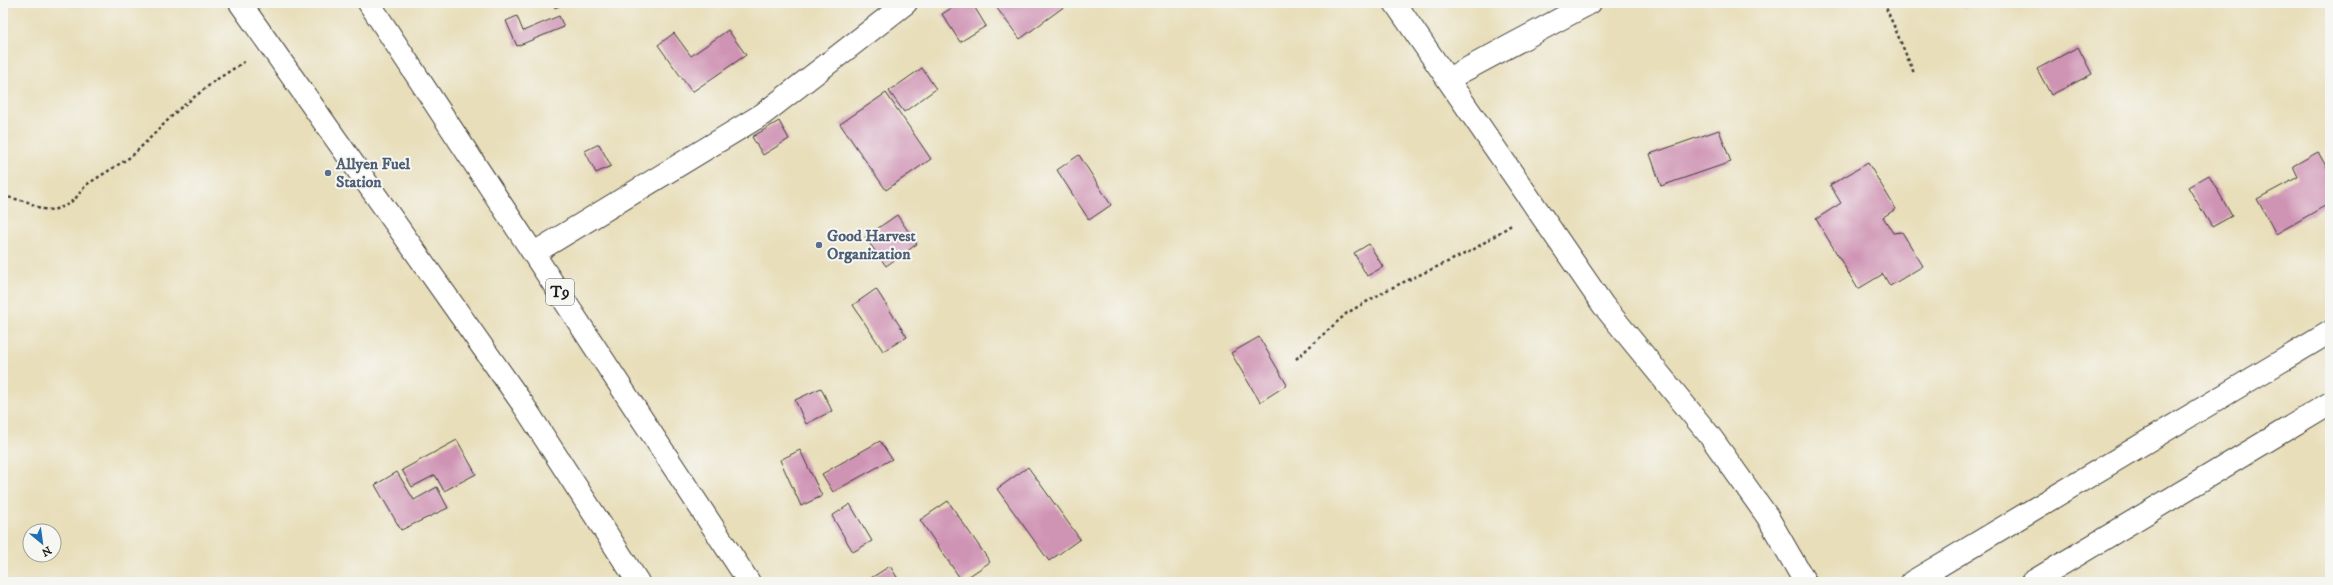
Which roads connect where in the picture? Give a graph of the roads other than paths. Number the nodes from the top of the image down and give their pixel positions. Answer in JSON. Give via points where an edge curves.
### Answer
{"nodes":[{"id":1,"x":240,"y":3,"type":"edge"},
{"id":2,"x":369,"y":3,"type":"edge"},
{"id":3,"x":906,"y":3,"type":"edge"},
{"id":4,"x":1395,"y":3,"type":"edge"},
{"id":5,"x":1590,"y":3,"type":"edge"},
{"id":6,"x":1448,"y":79,"type":"junction"},
{"id":7,"x":534,"y":253,"type":"junction"},
{"id":8,"x":2330,"y":332,"type":"edge"},
{"id":9,"x":2330,"y":403,"type":"edge"},
{"id":10,"x":638,"y":582,"type":"edge"},
{"id":11,"x":749,"y":582,"type":"edge"},
{"id":12,"x":1805,"y":582,"type":"edge"},
{"id":13,"x":1912,"y":582,"type":"edge"},
{"id":14,"x":2032,"y":582,"type":"edge"}],
"edges":[{"from":1,"to":10,"type":"main road","via":[[522,403]]},
{"from":2,"to":7,"type":"main road","number":"T9"},
{"from":3,"to":7,"type":"main road","via":[[763,114]]},
{"from":4,"to":6,"type":"main road"},
{"from":5,"to":6,"type":"main road"},
{"from":6,"to":12,"type":"main road","via":[[1603,305],[1710,436],[1758,504]]},
{"from":7,"to":11,"type":"main road","number":"T9"},
{"from":8,"to":13,"type":"main road"},
{"from":9,"to":14,"type":"main road"}]}
